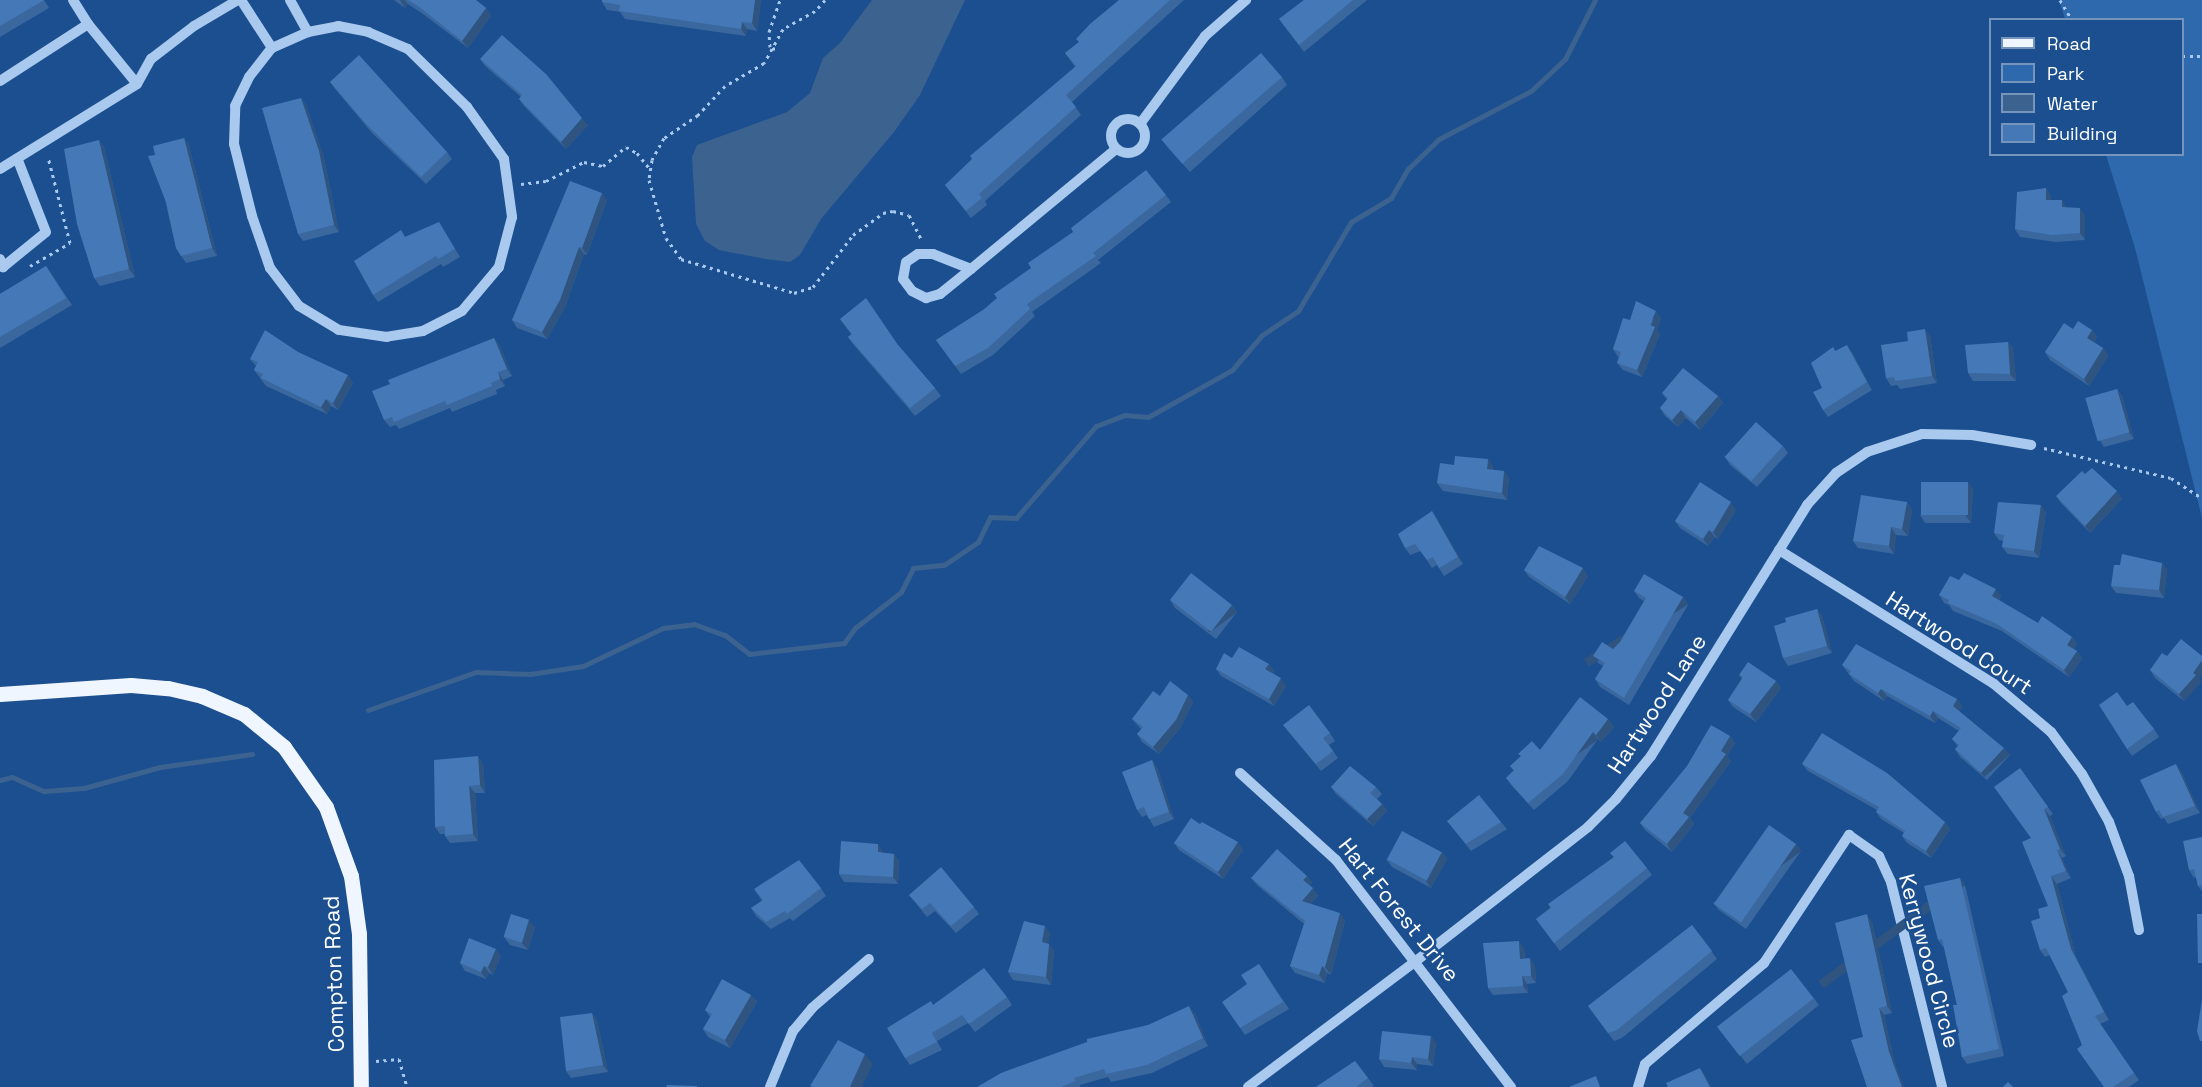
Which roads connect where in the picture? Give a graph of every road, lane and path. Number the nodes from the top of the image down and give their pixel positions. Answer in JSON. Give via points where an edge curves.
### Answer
{"nodes":[{"id":1,"x":73,"y":0,"type":"edge"},
{"id":2,"x":239,"y":0,"type":"edge"},
{"id":3,"x":290,"y":0,"type":"edge"},
{"id":4,"x":780,"y":0,"type":"edge"},
{"id":5,"x":825,"y":0,"type":"edge"},
{"id":6,"x":1246,"y":0,"type":"edge"},
{"id":7,"x":2060,"y":0,"type":"edge"},
{"id":8,"x":2071,"y":18,"type":"edge"},
{"id":9,"x":88,"y":24,"type":"junction"},
{"id":10,"x":308,"y":32,"type":"junction"},
{"id":11,"x":272,"y":48,"type":"junction"},
{"id":12,"x":775,"y":49,"type":"junction"},
{"id":13,"x":2184,"y":56,"type":"edge"},
{"id":14,"x":2202,"y":56,"type":"edge"},
{"id":15,"x":0,"y":81,"type":"edge"},
{"id":16,"x":137,"y":84,"type":"junction"},
{"id":17,"x":1140,"y":124,"type":"junction"},
{"id":18,"x":1116,"y":149,"type":"junction"},
{"id":19,"x":17,"y":158,"type":"junction"},
{"id":20,"x":0,"y":169,"type":"edge"},
{"id":21,"x":650,"y":169,"type":"junction"},
{"id":22,"x":508,"y":186,"type":"junction"},
{"id":23,"x":925,"y":254,"type":"junction"},
{"id":24,"x":0,"y":259,"type":"edge"},
{"id":25,"x":971,"y":269,"type":"junction"},
{"id":26,"x":2031,"y":445,"type":"joint"},
{"id":27,"x":2202,"y":498,"type":"edge"},
{"id":28,"x":1779,"y":550,"type":"junction"},
{"id":29,"x":0,"y":694,"type":"edge"},
{"id":30,"x":1240,"y":773,"type":"dead end"},
{"id":31,"x":2139,"y":930,"type":"dead end"},
{"id":32,"x":869,"y":959,"type":"dead end"},
{"id":33,"x":1416,"y":961,"type":"junction"},
{"id":34,"x":372,"y":1050,"type":"dead end"},
{"id":35,"x":361,"y":1087,"type":"edge"},
{"id":36,"x":407,"y":1087,"type":"edge"},
{"id":37,"x":770,"y":1087,"type":"edge"},
{"id":38,"x":1248,"y":1087,"type":"edge"},
{"id":39,"x":1511,"y":1087,"type":"edge"},
{"id":40,"x":1638,"y":1087,"type":"edge"},
{"id":41,"x":1942,"y":1087,"type":"edge"}],
"edges":[{"from":1,"to":9,"type":"street"},
{"from":2,"to":11,"type":"street"},
{"from":2,"to":16,"type":"street","via":[[194,26],[151,59]]},
{"from":3,"to":10,"type":"street"},
{"from":4,"to":12,"type":"path","via":[[769,32],[770,47]]},
{"from":5,"to":12,"type":"path","via":[[815,11],[783,29]]},
{"from":6,"to":17,"type":"street","via":[[1204,36]]},
{"from":7,"to":8,"type":"path"},
{"from":9,"to":15,"type":"street"},
{"from":9,"to":16,"type":"street"},
{"from":10,"to":11,"type":"street"},
{"from":10,"to":22,"type":"street","via":[[338,26],[368,32],[408,49],[467,107],[504,159]]},
{"from":11,"to":22,"type":"street","via":[[249,77],[235,106],[234,144],[270,268],[299,306],[339,330],[387,338],[423,331],[462,311],[499,267],[512,217]]},
{"from":12,"to":21,"type":"path","via":[[764,63],[725,86],[698,115],[664,138]]},
{"from":13,"to":14,"type":"path"},
{"from":16,"to":19,"type":"street"},
{"from":17,"to":18,"type":"street","via":[[1144,141],[1140,148],[1132,153]]},
{"from":17,"to":18,"type":"street","via":[[1123,120],[1115,124],[1111,141]]},
{"from":18,"to":25,"type":"street"},
{"from":19,"to":20,"type":"street"},
{"from":19,"to":24,"type":"street","via":[[46,232],[3,267]]},
{"from":21,"to":22,"type":"path","via":[[637,153],[626,147],[603,166],[584,162],[546,181]]},
{"from":21,"to":23,"type":"path","via":[[666,238],[681,259],[803,292],[822,279],[853,235],[893,211],[909,215],[915,222]]},
{"from":23,"to":25,"type":"street"},
{"from":23,"to":25,"type":"street","via":[[906,262],[903,279],[912,291],[926,298],[940,294]]},
{"from":26,"to":27,"type":"path","via":[[2170,478]]},
{"from":26,"to":28,"type":"street","name":"Hartwood Lane","via":[[1949,433],[1922,434],[1887,443],[1836,473],[1807,505]]},
{"from":28,"to":31,"type":"street","name":"Hartwood Court","via":[[1994,684],[2050,732],[2082,774],[2109,822],[2129,876]]},
{"from":28,"to":33,"type":"street","name":"Hartwood Lane","via":[[1651,756],[1616,799],[1588,827]]},
{"from":29,"to":35,"type":"main road","name":"Compton Road","via":[[131,685],[168,688],[202,696],[244,714],[284,747],[326,807],[351,876],[359,934]]},
{"from":30,"to":33,"type":"street","name":"Hart Forest Drive","via":[[1336,860]]},
{"from":32,"to":37,"type":"street","via":[[806,1016],[783,1049]]},
{"from":33,"to":38,"type":"street","name":"Hartwood Lane"},
{"from":33,"to":39,"type":"street","name":"Hart Forest Drive"},
{"from":34,"to":36,"type":"path","via":[[372,1061],[399,1059]]},
{"from":40,"to":41,"type":"street","name":"Kerrywood Circle","via":[[1645,1064],[1764,963],[1849,834],[1879,856],[1891,882]]}]}
